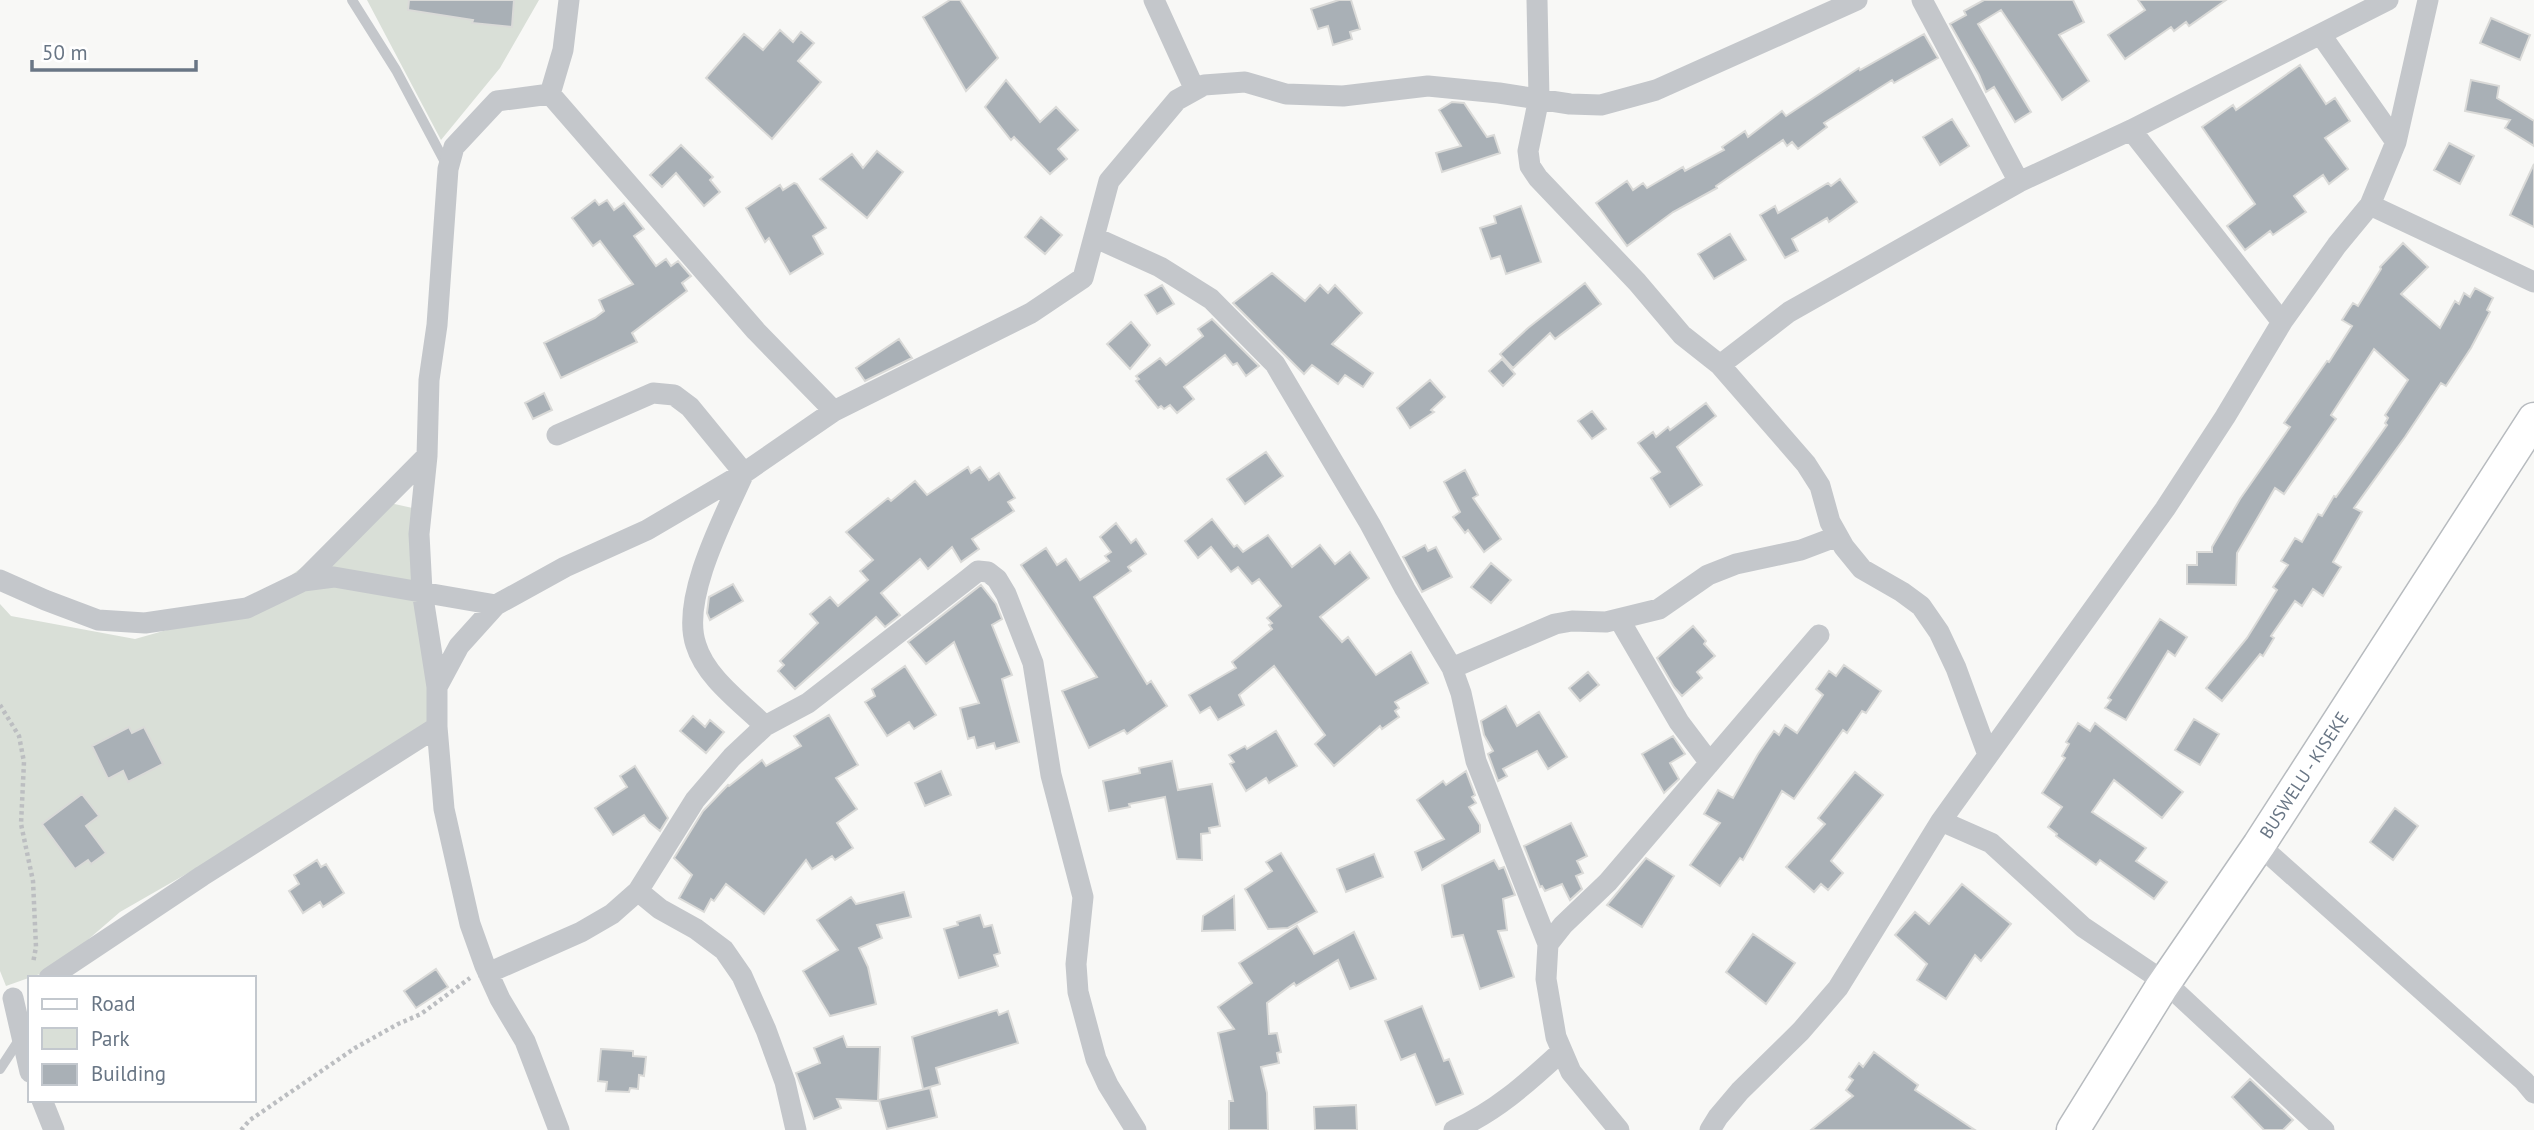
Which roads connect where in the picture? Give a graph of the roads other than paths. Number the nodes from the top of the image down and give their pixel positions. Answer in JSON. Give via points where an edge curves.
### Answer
{"nodes":[{"id":1,"x":352,"y":0,"type":"edge"},
{"id":2,"x":569,"y":0,"type":"edge"},
{"id":3,"x":1154,"y":0,"type":"edge"},
{"id":4,"x":1536,"y":0,"type":"edge"},
{"id":5,"x":1857,"y":0,"type":"edge"},
{"id":6,"x":1922,"y":0,"type":"edge"},
{"id":7,"x":2388,"y":0,"type":"edge"},
{"id":8,"x":2428,"y":0,"type":"edge"},
{"id":9,"x":2321,"y":35,"type":"junction"},
{"id":10,"x":1195,"y":90,"type":"junction"},
{"id":11,"x":550,"y":94,"type":"junction"},
{"id":12,"x":1539,"y":98,"type":"junction"},
{"id":13,"x":2131,"y":130,"type":"junction"},
{"id":14,"x":2396,"y":142,"type":"junction"},
{"id":15,"x":448,"y":169,"type":"junction"},
{"id":16,"x":2019,"y":182,"type":"junction"},
{"id":17,"x":2370,"y":205,"type":"junction"},
{"id":18,"x":1096,"y":238,"type":"junction"},
{"id":19,"x":2534,"y":282,"type":"edge"},
{"id":20,"x":2282,"y":322,"type":"junction"},
{"id":21,"x":1720,"y":365,"type":"junction"},
{"id":22,"x":834,"y":411,"type":"junction"},
{"id":23,"x":2534,"y":419,"type":"edge"},
{"id":24,"x":557,"y":435,"type":"dead end"},
{"id":25,"x":426,"y":456,"type":"junction"},
{"id":26,"x":744,"y":473,"type":"junction"},
{"id":27,"x":1838,"y":536,"type":"junction"},
{"id":28,"x":0,"y":580,"type":"edge"},
{"id":29,"x":303,"y":580,"type":"junction"},
{"id":30,"x":422,"y":592,"type":"junction"},
{"id":31,"x":496,"y":604,"type":"junction"},
{"id":32,"x":1619,"y":619,"type":"junction"},
{"id":33,"x":1819,"y":635,"type":"dead end"},
{"id":34,"x":1452,"y":668,"type":"junction"},
{"id":35,"x":437,"y":687,"type":"junction"},
{"id":36,"x":765,"y":726,"type":"junction"},
{"id":37,"x":437,"y":727,"type":"junction"},
{"id":38,"x":1989,"y":755,"type":"junction"},
{"id":39,"x":1710,"y":763,"type":"junction"},
{"id":40,"x":1941,"y":821,"type":"junction"},
{"id":41,"x":2259,"y":845,"type":"junction"},
{"id":42,"x":638,"y":891,"type":"junction"},
{"id":43,"x":1549,"y":944,"type":"junction"},
{"id":44,"x":487,"y":970,"type":"junction"},
{"id":45,"x":41,"y":976,"type":"edge"},
{"id":46,"x":2166,"y":984,"type":"junction"},
{"id":47,"x":19,"y":990,"type":"edge"},
{"id":48,"x":21,"y":1037,"type":"junction"},
{"id":49,"x":1562,"y":1051,"type":"junction"},
{"id":50,"x":28,"y":1064,"type":"edge"},
{"id":51,"x":0,"y":1069,"type":"edge"},
{"id":52,"x":2534,"y":1093,"type":"edge"},
{"id":53,"x":43,"y":1102,"type":"edge"},
{"id":54,"x":54,"y":1130,"type":"edge"},
{"id":55,"x":559,"y":1130,"type":"edge"},
{"id":56,"x":796,"y":1130,"type":"edge"},
{"id":57,"x":1136,"y":1130,"type":"edge"},
{"id":58,"x":1454,"y":1130,"type":"edge"},
{"id":59,"x":1619,"y":1130,"type":"edge"},
{"id":60,"x":1710,"y":1130,"type":"edge"},
{"id":61,"x":2073,"y":1130,"type":"edge"},
{"id":62,"x":2324,"y":1130,"type":"edge"}],
"edges":[{"from":1,"to":15,"type":"lane"},
{"from":2,"to":11,"type":"street","via":[[563,50]]},
{"from":3,"to":10,"type":"street"},
{"from":4,"to":12,"type":"street"},
{"from":5,"to":12,"type":"street","via":[[1656,90],[1601,105]]},
{"from":6,"to":16,"type":"street"},
{"from":7,"to":9,"type":"street"},
{"from":8,"to":14,"type":"street"},
{"from":9,"to":13,"type":"street"},
{"from":9,"to":14,"type":"street"},
{"from":10,"to":12,"type":"street","via":[[1204,85],[1245,82],[1286,94],[1343,96],[1428,86]]},
{"from":10,"to":18,"type":"street","via":[[1177,100],[1109,181]]},
{"from":11,"to":15,"type":"street","via":[[498,101],[454,146]]},
{"from":11,"to":22,"type":"street","via":[[756,331]]},
{"from":12,"to":21,"type":"street","via":[[1528,151],[1538,178],[1682,335]]},
{"from":13,"to":16,"type":"street"},
{"from":13,"to":20,"type":"street"},
{"from":14,"to":17,"type":"street"},
{"from":15,"to":25,"type":"street"},
{"from":16,"to":21,"type":"street","via":[[1789,312]]},
{"from":17,"to":19,"type":"street"},
{"from":17,"to":20,"type":"street"},
{"from":18,"to":22,"type":"street","via":[[1083,278],[1031,313]]},
{"from":18,"to":34,"type":"street","via":[[1160,267],[1211,299],[1275,364]]},
{"from":20,"to":38,"type":"street","via":[[2165,509]]},
{"from":21,"to":27,"type":"street","via":[[1806,464],[1820,486]]},
{"from":22,"to":26,"type":"street"},
{"from":23,"to":41,"type":"main road","name":"BUSWELU - KISEKE"},
{"from":24,"to":26,"type":"street","via":[[653,393],[674,395],[690,407]]},
{"from":25,"to":29,"type":"street"},
{"from":25,"to":30,"type":"street","via":[[419,534]]},
{"from":26,"to":31,"type":"street","via":[[647,530]]},
{"from":26,"to":36,"type":"street","via":[[717,532],[692,615],[696,646],[711,673]]},
{"from":27,"to":32,"type":"street","via":[[1801,550],[1736,564],[1708,575],[1659,609]]},
{"from":27,"to":38,"type":"street","via":[[1862,569],[1921,606],[1939,632]]},
{"from":28,"to":29,"type":"street","via":[[98,620],[145,623],[247,608]]},
{"from":29,"to":30,"type":"street","via":[[334,577]]},
{"from":30,"to":31,"type":"street"},
{"from":30,"to":35,"type":"street"},
{"from":31,"to":35,"type":"street","via":[[459,646]]},
{"from":32,"to":34,"type":"street","via":[[1555,624]]},
{"from":32,"to":39,"type":"street","via":[[1679,722]]},
{"from":33,"to":39,"type":"street"},
{"from":34,"to":43,"type":"street","via":[[1476,761]]},
{"from":35,"to":37,"type":"street"},
{"from":36,"to":42,"type":"street","via":[[695,800]]},
{"from":36,"to":57,"type":"street","via":[[808,703],[978,571],[997,579],[1033,663],[1051,775],[1083,897],[1078,992],[1096,1059]]},
{"from":37,"to":44,"type":"street","via":[[444,809],[470,925]]},
{"from":37,"to":45,"type":"street"},
{"from":38,"to":40,"type":"street"},
{"from":39,"to":43,"type":"street"},
{"from":40,"to":46,"type":"street","via":[[1991,843],[2083,927]]},
{"from":40,"to":60,"type":"street","via":[[1838,988]]},
{"from":41,"to":46,"type":"main road","name":"BUSWELU - KISEKE"},
{"from":41,"to":52,"type":"street"},
{"from":42,"to":44,"type":"street","via":[[581,932]]},
{"from":42,"to":56,"type":"street","via":[[724,950],[742,976],[785,1082]]},
{"from":43,"to":49,"type":"street","via":[[1549,1005]]},
{"from":44,"to":55,"type":"street","via":[[525,1041]]},
{"from":46,"to":61,"type":"main road","name":"BUSWELU - KISEKE"},
{"from":46,"to":62,"type":"street"},
{"from":47,"to":48,"type":"street"},
{"from":48,"to":50,"type":"street"},
{"from":48,"to":51,"type":"lane"},
{"from":49,"to":58,"type":"street","via":[[1510,1099]]},
{"from":49,"to":59,"type":"street","via":[[1572,1072]]},
{"from":53,"to":54,"type":"street"}]}
